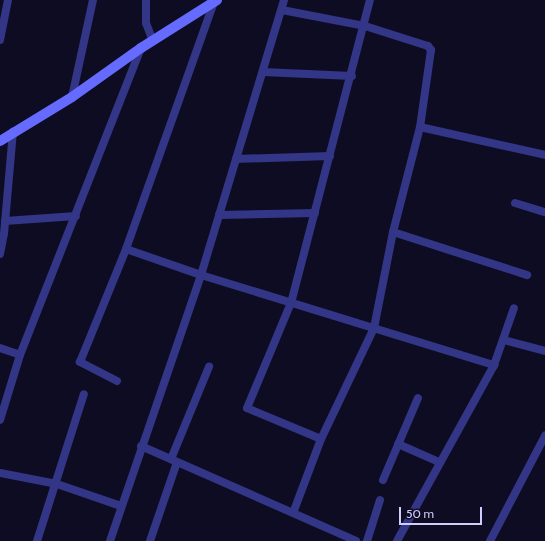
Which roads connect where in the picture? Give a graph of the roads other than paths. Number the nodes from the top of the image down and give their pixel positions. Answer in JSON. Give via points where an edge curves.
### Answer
{"nodes":[{"id":1,"x":8,"y":0,"type":"edge"},
{"id":2,"x":93,"y":0,"type":"edge"},
{"id":3,"x":146,"y":0,"type":"edge"},
{"id":4,"x":284,"y":0,"type":"edge"},
{"id":5,"x":370,"y":0,"type":"edge"},
{"id":6,"x":215,"y":2,"type":"edge"},
{"id":7,"x":282,"y":10,"type":"junction"},
{"id":8,"x":365,"y":26,"type":"junction"},
{"id":9,"x":0,"y":38,"type":"edge"},
{"id":10,"x":153,"y":41,"type":"junction"},
{"id":11,"x":141,"y":48,"type":"junction"},
{"id":12,"x":263,"y":72,"type":"junction"},
{"id":13,"x":352,"y":76,"type":"junction"},
{"id":14,"x":72,"y":97,"type":"junction"},
{"id":15,"x":420,"y":127,"type":"junction"},
{"id":16,"x":13,"y":131,"type":"junction"},
{"id":17,"x":0,"y":141,"type":"edge"},
{"id":18,"x":545,"y":155,"type":"edge"},
{"id":19,"x":330,"y":156,"type":"junction"},
{"id":20,"x":236,"y":160,"type":"junction"},
{"id":21,"x":515,"y":203,"type":"dead end"},
{"id":22,"x":545,"y":212,"type":"edge"},
{"id":23,"x":315,"y":213,"type":"junction"},
{"id":24,"x":219,"y":215,"type":"junction"},
{"id":25,"x":76,"y":216,"type":"junction"},
{"id":26,"x":5,"y":221,"type":"junction"},
{"id":27,"x":393,"y":232,"type":"junction"},
{"id":28,"x":126,"y":249,"type":"junction"},
{"id":29,"x":0,"y":254,"type":"edge"},
{"id":30,"x":201,"y":275,"type":"junction"},
{"id":31,"x":527,"y":275,"type":"dead end"},
{"id":32,"x":291,"y":303,"type":"junction"},
{"id":33,"x":514,"y":308,"type":"dead end"},
{"id":34,"x":374,"y":328,"type":"junction"},
{"id":35,"x":504,"y":340,"type":"junction"},
{"id":36,"x":0,"y":348,"type":"edge"},
{"id":37,"x":545,"y":351,"type":"edge"},
{"id":38,"x":20,"y":355,"type":"junction"},
{"id":39,"x":494,"y":365,"type":"junction"},
{"id":40,"x":209,"y":367,"type":"dead end"},
{"id":41,"x":117,"y":381,"type":"dead end"},
{"id":42,"x":84,"y":394,"type":"dead end"},
{"id":43,"x":418,"y":398,"type":"dead end"},
{"id":44,"x":0,"y":420,"type":"edge"},
{"id":45,"x":545,"y":436,"type":"edge"},
{"id":46,"x":321,"y":439,"type":"junction"},
{"id":47,"x":398,"y":444,"type":"junction"},
{"id":48,"x":141,"y":446,"type":"junction"},
{"id":49,"x":174,"y":460,"type":"junction"},
{"id":50,"x":439,"y":462,"type":"junction"},
{"id":51,"x":0,"y":473,"type":"edge"},
{"id":52,"x":383,"y":480,"type":"dead end"},
{"id":53,"x":56,"y":484,"type":"junction"},
{"id":54,"x":380,"y":500,"type":"dead end"},
{"id":55,"x":120,"y":506,"type":"junction"},
{"id":56,"x":293,"y":513,"type":"junction"},
{"id":57,"x":37,"y":541,"type":"edge"},
{"id":58,"x":110,"y":541,"type":"edge"},
{"id":59,"x":150,"y":541,"type":"edge"},
{"id":60,"x":356,"y":541,"type":"edge"},
{"id":61,"x":367,"y":541,"type":"edge"},
{"id":62,"x":397,"y":541,"type":"edge"},
{"id":63,"x":490,"y":541,"type":"edge"}],
"edges":[{"from":1,"to":9,"type":"street"},
{"from":2,"to":14,"type":"street"},
{"from":3,"to":10,"type":"street","via":[[146,24]]},
{"from":4,"to":7,"type":"street"},
{"from":5,"to":8,"type":"street"},
{"from":6,"to":10,"type":"main road"},
{"from":6,"to":28,"type":"street"},
{"from":7,"to":8,"type":"street"},
{"from":7,"to":12,"type":"street"},
{"from":8,"to":13,"type":"street"},
{"from":8,"to":15,"type":"street","via":[[428,46],[432,50]]},
{"from":10,"to":11,"type":"main road"},
{"from":11,"to":14,"type":"main road"},
{"from":11,"to":25,"type":"street"},
{"from":12,"to":13,"type":"street"},
{"from":12,"to":20,"type":"street"},
{"from":13,"to":19,"type":"street"},
{"from":14,"to":16,"type":"main road"},
{"from":15,"to":18,"type":"street"},
{"from":15,"to":27,"type":"street"},
{"from":16,"to":17,"type":"main road"},
{"from":16,"to":26,"type":"street"},
{"from":19,"to":20,"type":"street"},
{"from":19,"to":23,"type":"street"},
{"from":20,"to":24,"type":"street"},
{"from":21,"to":22,"type":"street"},
{"from":23,"to":24,"type":"street"},
{"from":23,"to":32,"type":"street"},
{"from":24,"to":30,"type":"street"},
{"from":25,"to":26,"type":"street"},
{"from":25,"to":38,"type":"street"},
{"from":26,"to":29,"type":"street"},
{"from":27,"to":31,"type":"street"},
{"from":27,"to":34,"type":"street"},
{"from":28,"to":30,"type":"street"},
{"from":28,"to":41,"type":"street","via":[[80,362]]},
{"from":30,"to":32,"type":"street"},
{"from":30,"to":48,"type":"street"},
{"from":32,"to":34,"type":"street"},
{"from":32,"to":46,"type":"street","via":[[247,408]]},
{"from":33,"to":35,"type":"street"},
{"from":34,"to":39,"type":"street"},
{"from":34,"to":46,"type":"street"},
{"from":35,"to":37,"type":"street"},
{"from":35,"to":39,"type":"street"},
{"from":36,"to":38,"type":"street"},
{"from":38,"to":44,"type":"street"},
{"from":39,"to":50,"type":"street"},
{"from":40,"to":49,"type":"street"},
{"from":42,"to":53,"type":"street"},
{"from":43,"to":47,"type":"street"},
{"from":45,"to":63,"type":"street"},
{"from":46,"to":56,"type":"street"},
{"from":47,"to":50,"type":"street"},
{"from":47,"to":52,"type":"street"},
{"from":48,"to":49,"type":"street"},
{"from":48,"to":55,"type":"street"},
{"from":49,"to":56,"type":"street"},
{"from":49,"to":59,"type":"street"},
{"from":50,"to":62,"type":"street"},
{"from":51,"to":53,"type":"street"},
{"from":53,"to":55,"type":"street"},
{"from":53,"to":57,"type":"street"},
{"from":54,"to":61,"type":"street"},
{"from":55,"to":58,"type":"street"},
{"from":56,"to":60,"type":"street"}]}
